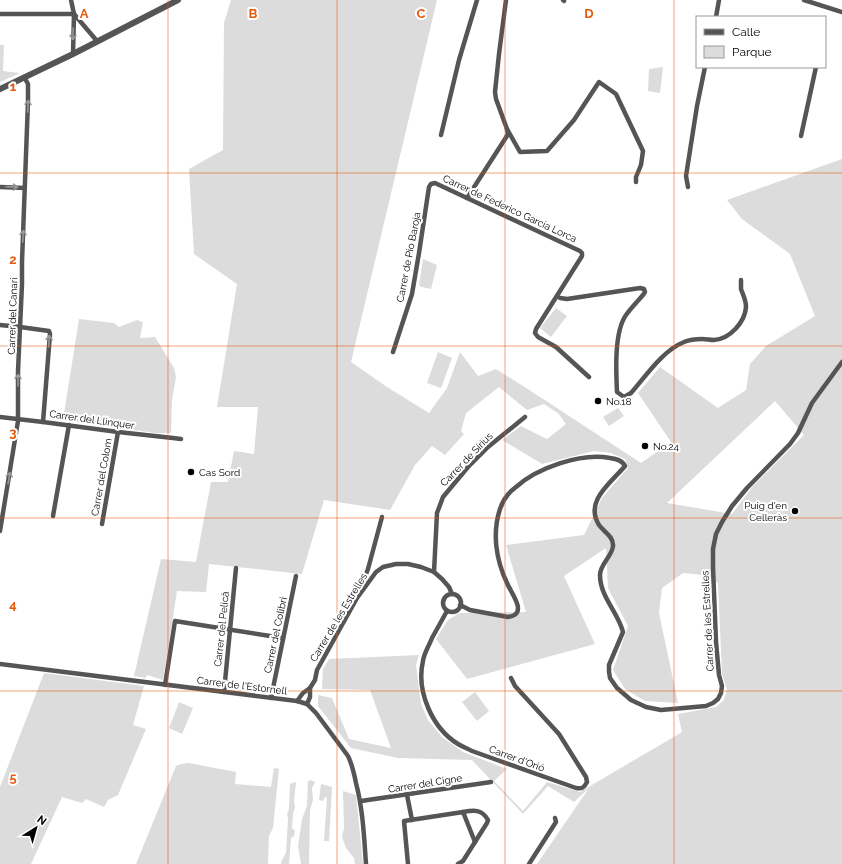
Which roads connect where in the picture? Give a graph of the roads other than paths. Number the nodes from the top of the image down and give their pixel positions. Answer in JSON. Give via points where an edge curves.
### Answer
{"nodes":[{"id":1,"x":71,"y":0,"type":"edge"},
{"id":2,"x":178,"y":0,"type":"edge"},
{"id":3,"x":477,"y":0,"type":"edge"},
{"id":4,"x":506,"y":0,"type":"edge"},
{"id":5,"x":719,"y":0,"type":"edge"},
{"id":6,"x":804,"y":0,"type":"edge"},
{"id":7,"x":842,"y":12,"type":"edge"},
{"id":8,"x":0,"y":14,"type":"edge"},
{"id":9,"x":74,"y":14,"type":"junction"},
{"id":10,"x":716,"y":16,"type":"edge"},
{"id":11,"x":97,"y":41,"type":"junction"},
{"id":12,"x":73,"y":54,"type":"junction"},
{"id":13,"x":705,"y":68,"type":"edge"},
{"id":14,"x":816,"y":68,"type":"edge"},
{"id":15,"x":24,"y":77,"type":"junction"},
{"id":16,"x":0,"y":89,"type":"edge"},
{"id":17,"x":507,"y":129,"type":"junction"},
{"id":18,"x":441,"y":135,"type":"dead end"},
{"id":19,"x":801,"y":136,"type":"dead end"},
{"id":20,"x":636,"y":182,"type":"dead end"},
{"id":21,"x":688,"y":186,"type":"dead end"},
{"id":22,"x":0,"y":187,"type":"edge"},
{"id":23,"x":429,"y":187,"type":"joint"},
{"id":24,"x":25,"y":188,"type":"junction"},
{"id":25,"x":466,"y":198,"type":"junction"},
{"id":26,"x":740,"y":280,"type":"dead end"},
{"id":27,"x":557,"y":296,"type":"junction"},
{"id":28,"x":0,"y":326,"type":"edge"},
{"id":29,"x":20,"y":327,"type":"junction"},
{"id":30,"x":394,"y":352,"type":"dead end"},
{"id":31,"x":842,"y":362,"type":"edge"},
{"id":32,"x":589,"y":377,"type":"dead end"},
{"id":33,"x":0,"y":417,"type":"edge"},
{"id":34,"x":525,"y":417,"type":"dead end"},
{"id":35,"x":18,"y":419,"type":"junction"},
{"id":36,"x":43,"y":422,"type":"junction"},
{"id":37,"x":68,"y":426,"type":"junction"},
{"id":38,"x":118,"y":432,"type":"junction"},
{"id":39,"x":181,"y":439,"type":"dead end"},
{"id":40,"x":53,"y":516,"type":"dead end"},
{"id":41,"x":382,"y":517,"type":"dead end"},
{"id":42,"x":102,"y":524,"type":"dead end"},
{"id":43,"x":0,"y":531,"type":"edge"},
{"id":44,"x":236,"y":568,"type":"dead end"},
{"id":45,"x":434,"y":572,"type":"junction"},
{"id":46,"x":296,"y":576,"type":"dead end"},
{"id":47,"x":452,"y":594,"type":"junction"},
{"id":48,"x":358,"y":598,"type":"junction"},
{"id":49,"x":460,"y":605,"type":"junction"},
{"id":50,"x":447,"y":611,"type":"junction"},
{"id":51,"x":230,"y":629,"type":"junction"},
{"id":52,"x":283,"y":638,"type":"junction"},
{"id":53,"x":0,"y":664,"type":"edge"},
{"id":54,"x":511,"y":678,"type":"dead end"},
{"id":55,"x":165,"y":684,"type":"junction"},
{"id":56,"x":310,"y":688,"type":"junction"},
{"id":57,"x":224,"y":692,"type":"junction"},
{"id":58,"x":271,"y":698,"type":"junction"},
{"id":59,"x":297,"y":701,"type":"junction"},
{"id":60,"x":307,"y":704,"type":"junction"},
{"id":61,"x":491,"y":782,"type":"dead end"},
{"id":62,"x":407,"y":795,"type":"junction"},
{"id":63,"x":361,"y":801,"type":"junction"},
{"id":64,"x":463,"y":812,"type":"junction"},
{"id":65,"x":555,"y":818,"type":"dead end"},
{"id":66,"x":412,"y":820,"type":"junction"},
{"id":67,"x":475,"y":842,"type":"junction"},
{"id":68,"x":366,"y":864,"type":"edge"},
{"id":69,"x":408,"y":864,"type":"edge"},
{"id":70,"x":458,"y":864,"type":"edge"},
{"id":71,"x":529,"y":864,"type":"edge"}],
"edges":[{"from":1,"to":9,"type":"street"},
{"from":2,"to":11,"type":"street"},
{"from":3,"to":18,"type":"street"},
{"from":4,"to":17,"type":"street","via":[[495,92]]},
{"from":5,"to":10,"type":"street"},
{"from":6,"to":7,"type":"street"},
{"from":8,"to":9,"type":"street"},
{"from":9,"to":11,"type":"street"},
{"from":9,"to":12,"type":"street","one_way":true},
{"from":11,"to":12,"type":"street"},
{"from":12,"to":15,"type":"street"},
{"from":13,"to":21,"type":"street","via":[[686,176]]},
{"from":14,"to":19,"type":"street"},
{"from":15,"to":16,"type":"street"},
{"from":24,"to":15,"type":"street","name":"Carrer del Canari","one_way":true,"via":[[28,84]]},
{"from":17,"to":20,"type":"street","via":[[520,152],[547,151],[574,120],[599,82],[616,94],[643,151]]},
{"from":17,"to":25,"type":"street","via":[[508,134]]},
{"from":22,"to":24,"type":"street","one_way":true},
{"from":23,"to":25,"type":"street","name":"Carrer de Federico García Lorca","via":[[435,182]]},
{"from":23,"to":30,"type":"street","name":"Carrer de Pío Baroja","via":[[412,294]]},
{"from":29,"to":24,"type":"street","name":"Carrer del Canari","one_way":true},
{"from":25,"to":27,"type":"street","name":"Carrer de Federico García Lorca","via":[[580,250],[582,256]]},
{"from":26,"to":27,"type":"street","via":[[746,308],[742,320],[734,331],[726,338],[685,342],[669,350],[631,393],[624,397],[617,392],[618,333],[625,316],[643,295],[644,289],[567,299]]},
{"from":27,"to":32,"type":"street","name":"Carrer de Federico García Lorca","via":[[535,333]]},
{"from":28,"to":29,"type":"street"},
{"from":35,"to":29,"type":"street","name":"Carrer del Canari","one_way":true},
{"from":36,"to":29,"type":"street","one_way":true,"via":[[50,334],[47,330]]},
{"from":31,"to":49,"type":"street","name":"Carrer de les Estrelles","via":[[812,404],[790,444],[732,506],[716,534],[713,567],[716,642],[722,686],[718,699],[713,703],[706,706],[661,710],[646,708],[631,700],[610,678],[609,665],[624,632],[606,599],[600,576],[601,569],[614,547],[612,540],[595,518],[594,509],[598,496],[625,466],[618,460],[592,456],[576,459],[540,471],[515,487],[500,507],[495,534],[497,554],[504,577],[518,609],[516,614],[508,617],[470,610]]},
{"from":33,"to":35,"type":"street","name":"Carrer del Llinquer"},
{"from":34,"to":45,"type":"street","name":"Carrer de Sírius","via":[[488,447],[443,497],[437,513]]},
{"from":35,"to":36,"type":"street","name":"Carrer del Llinquer"},
{"from":43,"to":35,"type":"street","name":"Carrer del Canari","one_way":true},
{"from":36,"to":37,"type":"street","name":"Carrer del Llinquer"},
{"from":37,"to":38,"type":"street","name":"Carrer del Llinquer"},
{"from":37,"to":40,"type":"street"},
{"from":38,"to":39,"type":"street","name":"Carrer del Llinquer"},
{"from":38,"to":42,"type":"street","name":"Carrer del Colom"},
{"from":41,"to":48,"type":"street"},
{"from":44,"to":51,"type":"street","name":"Carrer del Pelicà"},
{"from":45,"to":47,"type":"street","name":"Carrer de les Estrelles","via":[[449,587]]},
{"from":45,"to":48,"type":"street","name":"Carrer de les Estrelles","via":[[408,564],[383,567],[376,572]]},
{"from":46,"to":52,"type":"street","name":"Carrer del Colibri"},
{"from":47,"to":49,"type":"street","via":[[459,598]]},
{"from":47,"to":50,"type":"street","via":[[443,600],[443,606]]},
{"from":48,"to":56,"type":"street","name":"Carrer de les Estrelles","via":[[317,670]]},
{"from":49,"to":50,"type":"street","via":[[455,612]]},
{"from":50,"to":54,"type":"street","name":"Carrer d'Orió","via":[[426,650],[421,677],[423,691],[434,720],[457,744],[472,751],[576,788],[585,787],[586,777],[559,734],[515,686]]},
{"from":51,"to":52,"type":"street"},
{"from":51,"to":55,"type":"street","via":[[175,621]]},
{"from":51,"to":57,"type":"street","name":"Carrer del Pelicà"},
{"from":52,"to":58,"type":"street","name":"Carrer del Colibri"},
{"from":53,"to":55,"type":"street","name":"Carrer de l'Estornell"},
{"from":55,"to":57,"type":"street","name":"Carrer de l'Estornell"},
{"from":56,"to":59,"type":"street","name":"Carrer de les Estrelles"},
{"from":56,"to":60,"type":"street","name":"Carrer de les Estrelles"},
{"from":57,"to":58,"type":"street","name":"Carrer de l'Estornell"},
{"from":58,"to":59,"type":"street","name":"Carrer de l'Estornell"},
{"from":59,"to":60,"type":"street","name":"Carrer de l'Estornell"},
{"from":60,"to":63,"type":"street","via":[[352,763]]},
{"from":61,"to":62,"type":"street","name":"Carrer del Cigne"},
{"from":62,"to":63,"type":"street","name":"Carrer del Cigne"},
{"from":62,"to":66,"type":"street"},
{"from":63,"to":68,"type":"street"},
{"from":64,"to":66,"type":"street"},
{"from":64,"to":67,"type":"street"},
{"from":64,"to":67,"type":"street","via":[[475,810],[488,820]]},
{"from":65,"to":71,"type":"street","via":[[556,822]]},
{"from":66,"to":69,"type":"street","via":[[404,822]]},
{"from":67,"to":70,"type":"street","via":[[463,861]]}]}
